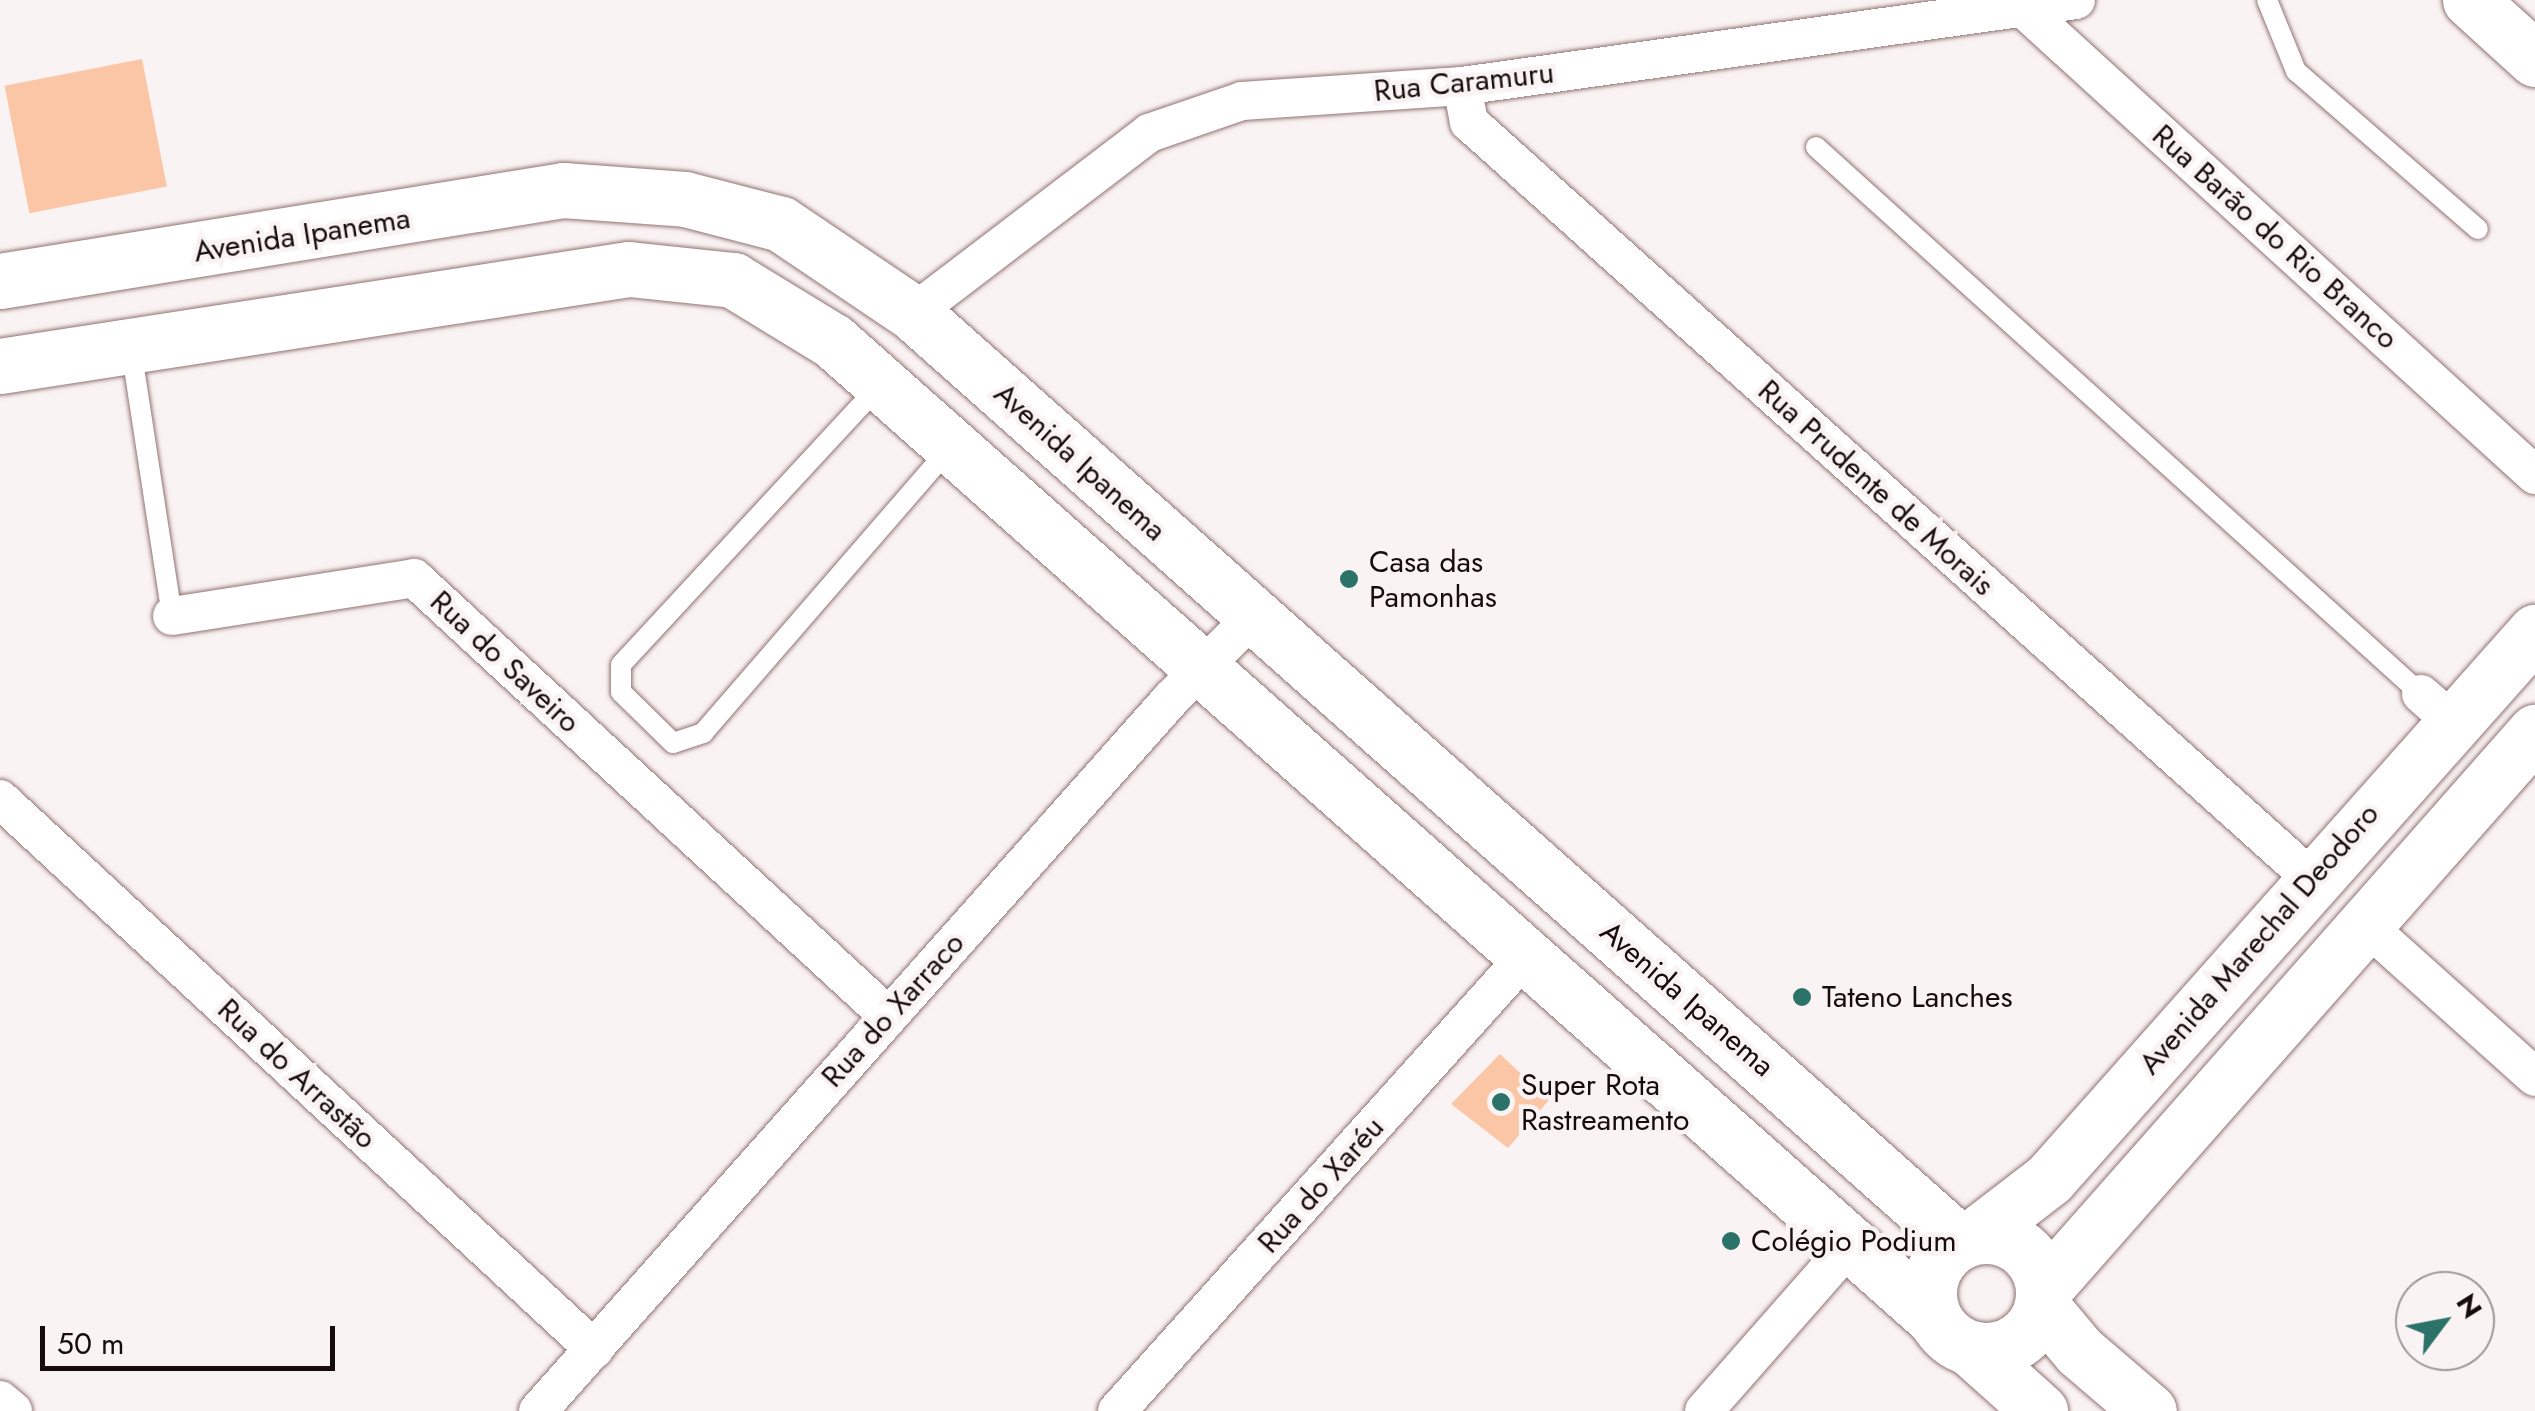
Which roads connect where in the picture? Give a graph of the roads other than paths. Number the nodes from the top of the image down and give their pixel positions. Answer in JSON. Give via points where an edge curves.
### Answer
{"nodes":[{"id":1,"x":2076,"y":0,"type":"edge"},
{"id":2,"x":2267,"y":0,"type":"edge"},
{"id":3,"x":2470,"y":0,"type":"edge"},
{"id":4,"x":2020,"y":5,"type":"edge"},
{"id":5,"x":2535,"y":59,"type":"edge"},
{"id":6,"x":1462,"y":86,"type":"junction"},
{"id":7,"x":1816,"y":148,"type":"dead end"},
{"id":8,"x":2478,"y":228,"type":"dead end"},
{"id":9,"x":0,"y":282,"type":"edge"},
{"id":10,"x":913,"y":312,"type":"junction"},
{"id":11,"x":130,"y":346,"type":"junction"},
{"id":12,"x":0,"y":366,"type":"edge"},
{"id":13,"x":881,"y":384,"type":"junction"},
{"id":14,"x":951,"y":446,"type":"junction"},
{"id":15,"x":2535,"y":474,"type":"edge"},
{"id":16,"x":172,"y":616,"type":"joint"},
{"id":17,"x":1254,"y":616,"type":"junction"},
{"id":18,"x":2535,"y":632,"type":"edge"},
{"id":19,"x":1199,"y":668,"type":"junction"},
{"id":20,"x":2437,"y":708,"type":"junction"},
{"id":21,"x":2535,"y":732,"type":"edge"},
{"id":22,"x":0,"y":799,"type":"edge"},
{"id":23,"x":2310,"y":878,"type":"junction"},
{"id":24,"x":2369,"y":928,"type":"junction"},
{"id":25,"x":1524,"y":958,"type":"junction"},
{"id":26,"x":888,"y":1015,"type":"junction"},
{"id":27,"x":2535,"y":1077,"type":"edge"},
{"id":28,"x":1967,"y":1239,"type":"junction"},
{"id":29,"x":1850,"y":1245,"type":"junction"},
{"id":30,"x":2043,"y":1299,"type":"junction"},
{"id":31,"x":1952,"y":1333,"type":"junction"},
{"id":32,"x":594,"y":1349,"type":"junction"},
{"id":33,"x":0,"y":1400,"type":"edge"},
{"id":34,"x":12,"y":1411,"type":"edge"},
{"id":35,"x":538,"y":1411,"type":"edge"},
{"id":36,"x":1117,"y":1411,"type":"edge"},
{"id":37,"x":1704,"y":1411,"type":"edge"},
{"id":38,"x":2040,"y":1411,"type":"edge"},
{"id":39,"x":2149,"y":1411,"type":"edge"}],
"edges":[{"from":1,"to":4,"type":"street","name":"Rua Caramuru"},
{"from":2,"to":8,"type":"lane","via":[[2280,47],[2296,71]]},
{"from":3,"to":5,"type":"main road"},
{"from":4,"to":6,"type":"street","name":"Rua Caramuru"},
{"from":4,"to":15,"type":"street","name":"Rua Barão do Rio Branco"},
{"from":6,"to":10,"type":"street","name":"Rua Caramuru","via":[[1242,101],[1148,133]]},
{"from":6,"to":23,"type":"street","name":"Rua Prudente de Morais","via":[[1468,122]]},
{"from":7,"to":20,"type":"lane"},
{"from":9,"to":10,"type":"main road","name":"Avenida Ipanema","via":[[563,190],[685,199],[781,224]]},
{"from":10,"to":17,"type":"main road","name":"Avenida Ipanema"},
{"from":11,"to":12,"type":"main road"},
{"from":11,"to":13,"type":"main road","via":[[629,269],[733,280],[833,341]]},
{"from":11,"to":16,"type":"lane","name":"Rua do Saveiro"},
{"from":13,"to":14,"type":"main road"},
{"from":13,"to":14,"type":"lane","via":[[621,666],[620,692],[673,743],[703,733]]},
{"from":14,"to":19,"type":"main road"},
{"from":16,"to":26,"type":"street","name":"Rua do Saveiro","via":[[414,578]]},
{"from":17,"to":19,"type":"street","name":"Rua do Xarraco"},
{"from":17,"to":28,"type":"main road","name":"Avenida Ipanema"},
{"from":18,"to":20,"type":"main road","name":"Avenida Marechal Deodoro"},
{"from":19,"to":25,"type":"main road"},
{"from":19,"to":26,"type":"street","name":"Rua do Xarraco"},
{"from":20,"to":23,"type":"main road","name":"Avenida Marechal Deodoro"},
{"from":21,"to":24,"type":"main road"},
{"from":22,"to":32,"type":"street","name":"Rua do Arrastão"},
{"from":23,"to":28,"type":"main road","name":"Avenida Marechal Deodoro","via":[[2048,1179]]},
{"from":24,"to":27,"type":"street"},
{"from":24,"to":30,"type":"main road"},
{"from":25,"to":29,"type":"main road"},
{"from":25,"to":36,"type":"street","name":"Rua do Xaréu"},
{"from":26,"to":32,"type":"street","name":"Rua do Xarraco"},
{"from":28,"to":30,"type":"main road","via":[[2000,1236],[2022,1247]]},
{"from":28,"to":31,"type":"main road","via":[[1938,1261],[1929,1289]]},
{"from":29,"to":31,"type":"main road"},
{"from":29,"to":37,"type":"street"},
{"from":30,"to":31,"type":"main road","via":[[2015,1344]]},
{"from":30,"to":39,"type":"main road","via":[[2079,1351]]},
{"from":31,"to":38,"type":"main road"},
{"from":32,"to":35,"type":"street","name":"Rua do Xarraco"},
{"from":33,"to":34,"type":"street"}]}
